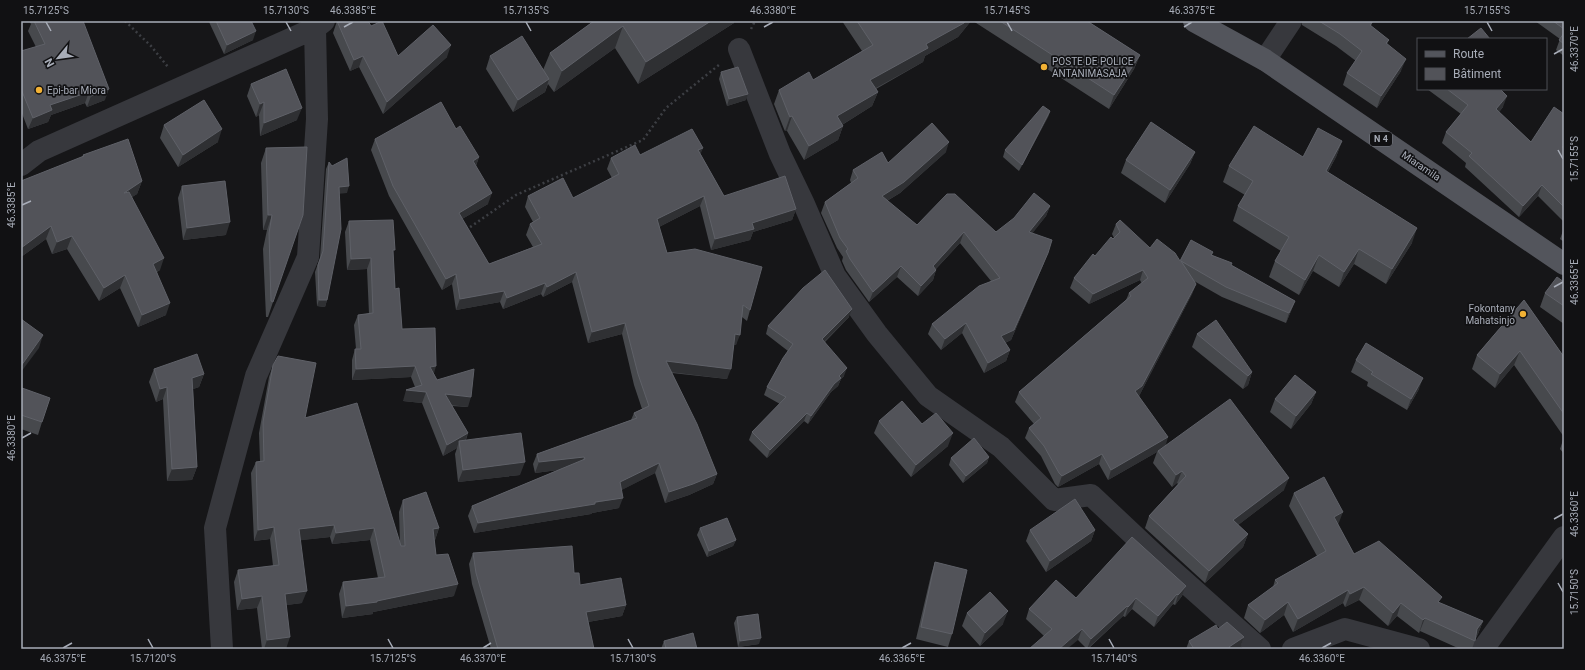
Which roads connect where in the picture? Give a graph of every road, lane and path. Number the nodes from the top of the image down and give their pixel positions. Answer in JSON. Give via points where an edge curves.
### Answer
{"nodes":[{"id":1,"x":126,"y":21,"type":"edge"},
{"id":2,"x":755,"y":21,"type":"edge"},
{"id":3,"x":1194,"y":21,"type":"edge"},
{"id":4,"x":1291,"y":21,"type":"edge"},
{"id":5,"x":320,"y":24,"type":"edge"},
{"id":6,"x":739,"y":49,"type":"junction"},
{"id":7,"x":1265,"y":60,"type":"junction"},
{"id":8,"x":184,"y":86,"type":"junction"},
{"id":9,"x":21,"y":165,"type":"edge"},
{"id":10,"x":461,"y":233,"type":"edge"},
{"id":11,"x":1564,"y":264,"type":"edge"},
{"id":12,"x":1564,"y":537,"type":"edge"},
{"id":13,"x":222,"y":649,"type":"edge"},
{"id":14,"x":1260,"y":649,"type":"edge"},
{"id":15,"x":1293,"y":649,"type":"edge"},
{"id":16,"x":1419,"y":649,"type":"edge"},
{"id":17,"x":1483,"y":649,"type":"edge"}],
"edges":[{"from":1,"to":8,"type":"path","via":[[151,46]]},
{"from":2,"to":6,"type":"path"},
{"from":3,"to":7,"type":"main road","name":"Miaramila","number":"N 4"},
{"from":4,"to":7,"type":"street"},
{"from":5,"to":8,"type":"street"},
{"from":5,"to":13,"type":"street","via":[[308,257],[256,376],[215,528]]},
{"from":6,"to":10,"type":"path","via":[[666,108],[643,140],[516,195]]},
{"from":6,"to":14,"type":"street","via":[[780,154],[836,276],[877,334],[928,396],[1001,447],[1054,500],[1091,495]]},
{"from":7,"to":11,"type":"main road","name":"Miaramila","number":"N 4"},
{"from":8,"to":9,"type":"street","via":[[40,151]]},
{"from":12,"to":17,"type":"street"},
{"from":15,"to":16,"type":"street","via":[[1345,629]]}]}
